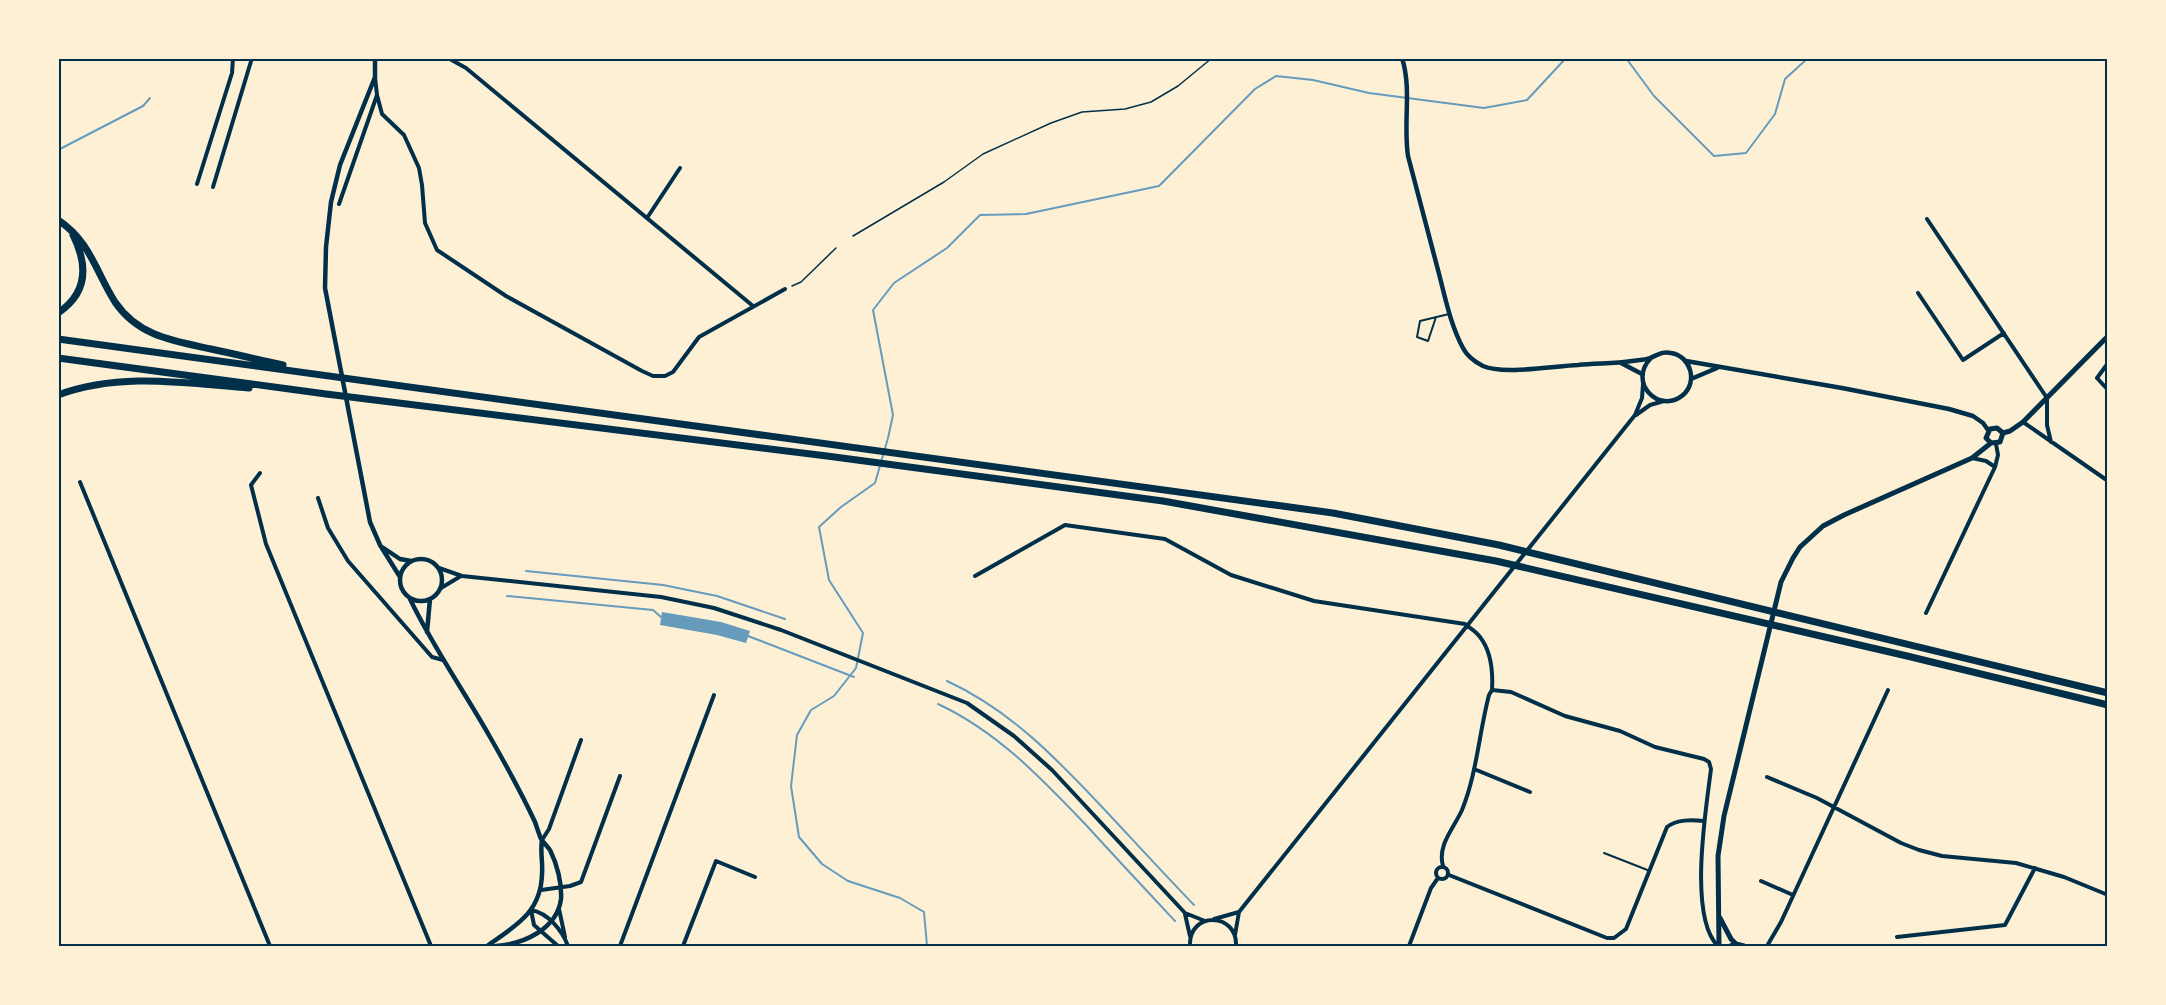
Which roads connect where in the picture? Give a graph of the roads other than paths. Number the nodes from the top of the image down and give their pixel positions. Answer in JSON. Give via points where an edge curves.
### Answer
{"nodes":[{"id":1,"x":233,"y":58,"type":"edge"},
{"id":2,"x":252,"y":58,"type":"edge"},
{"id":3,"x":375,"y":58,"type":"edge"},
{"id":4,"x":448,"y":58,"type":"edge"},
{"id":5,"x":1402,"y":58,"type":"edge"},
{"id":6,"x":375,"y":76,"type":"junction"},
{"id":7,"x":377,"y":95,"type":"junction"},
{"id":8,"x":680,"y":168,"type":"dead end"},
{"id":9,"x":197,"y":184,"type":"dead end"},
{"id":10,"x":213,"y":187,"type":"dead end"},
{"id":11,"x":339,"y":204,"type":"dead end"},
{"id":12,"x":647,"y":218,"type":"junction"},
{"id":13,"x":1928,"y":219,"type":"dead end"},
{"id":14,"x":58,"y":220,"type":"edge"},
{"id":15,"x":71,"y":230,"type":"junction"},
{"id":16,"x":784,"y":289,"type":"road end"},
{"id":17,"x":1918,"y":293,"type":"dead end"},
{"id":18,"x":753,"y":306,"type":"junction"},
{"id":19,"x":58,"y":313,"type":"edge"},
{"id":20,"x":1449,"y":314,"type":"junction"},
{"id":21,"x":1436,"y":317,"type":"junction"},
{"id":22,"x":2004,"y":333,"type":"junction"},
{"id":23,"x":2108,"y":336,"type":"edge"},
{"id":24,"x":58,"y":339,"type":"edge"},
{"id":25,"x":58,"y":358,"type":"edge"},
{"id":26,"x":1651,"y":358,"type":"junction"},
{"id":27,"x":1686,"y":361,"type":"junction"},
{"id":28,"x":1620,"y":363,"type":"junction"},
{"id":29,"x":2108,"y":363,"type":"edge"},
{"id":30,"x":1720,"y":367,"type":"junction"},
{"id":31,"x":1642,"y":374,"type":"junction"},
{"id":32,"x":330,"y":375,"type":"junction"},
{"id":33,"x":1691,"y":379,"type":"junction"},
{"id":34,"x":1643,"y":384,"type":"junction"},
{"id":35,"x":2108,"y":390,"type":"edge"},
{"id":36,"x":327,"y":394,"type":"junction"},
{"id":37,"x":58,"y":395,"type":"edge"},
{"id":38,"x":2047,"y":398,"type":"junction"},
{"id":39,"x":1665,"y":401,"type":"junction"},
{"id":40,"x":1635,"y":415,"type":"junction"},
{"id":41,"x":2023,"y":422,"type":"junction"},
{"id":42,"x":1988,"y":430,"type":"junction"},
{"id":43,"x":2003,"y":433,"type":"junction"},
{"id":44,"x":2051,"y":442,"type":"junction"},
{"id":45,"x":1993,"y":444,"type":"junction"},
{"id":46,"x":1972,"y":458,"type":"junction"},
{"id":47,"x":1995,"y":467,"type":"junction"},
{"id":48,"x":260,"y":473,"type":"dead end"},
{"id":49,"x":2108,"y":481,"type":"edge"},
{"id":50,"x":80,"y":482,"type":"dead end"},
{"id":51,"x":318,"y":498,"type":"dead end"},
{"id":52,"x":380,"y":546,"type":"junction"},
{"id":53,"x":411,"y":561,"type":"junction"},
{"id":54,"x":439,"y":568,"type":"junction"},
{"id":55,"x":462,"y":576,"type":"junction"},
{"id":56,"x":975,"y":576,"type":"dead end"},
{"id":57,"x":400,"y":577,"type":"junction"},
{"id":58,"x":441,"y":588,"type":"junction"},
{"id":59,"x":411,"y":599,"type":"junction"},
{"id":60,"x":430,"y":599,"type":"junction"},
{"id":61,"x":1926,"y":614,"type":"dead end"},
{"id":62,"x":427,"y":634,"type":"junction"},
{"id":63,"x":445,"y":661,"type":"junction"},
{"id":64,"x":1492,"y":690,"type":"junction"},
{"id":65,"x":1888,"y":690,"type":"dead end"},
{"id":66,"x":2108,"y":693,"type":"edge"},
{"id":67,"x":714,"y":695,"type":"dead end"},
{"id":68,"x":2108,"y":705,"type":"edge"},
{"id":69,"x":581,"y":740,"type":"dead end"},
{"id":70,"x":1474,"y":770,"type":"junction"},
{"id":71,"x":620,"y":776,"type":"dead end"},
{"id":72,"x":1767,"y":777,"type":"dead end"},
{"id":73,"x":1530,"y":792,"type":"dead end"},
{"id":74,"x":1833,"y":806,"type":"junction"},
{"id":75,"x":1704,"y":821,"type":"junction"},
{"id":76,"x":542,"y":840,"type":"junction"},
{"id":77,"x":1604,"y":853,"type":"dead end"},
{"id":78,"x":1443,"y":866,"type":"junction"},
{"id":79,"x":2035,"y":868,"type":"junction"},
{"id":80,"x":1650,"y":871,"type":"junction"},
{"id":81,"x":1449,"y":875,"type":"junction"},
{"id":82,"x":755,"y":876,"type":"dead end"},
{"id":83,"x":1438,"y":878,"type":"junction"},
{"id":84,"x":1761,"y":881,"type":"dead end"},
{"id":85,"x":561,"y":887,"type":"junction"},
{"id":86,"x":541,"y":890,"type":"junction"},
{"id":87,"x":1793,"y":895,"type":"junction"},
{"id":88,"x":2108,"y":895,"type":"edge"},
{"id":89,"x":559,"y":908,"type":"junction"},
{"id":90,"x":531,"y":910,"type":"junction"},
{"id":91,"x":1239,"y":912,"type":"junction"},
{"id":92,"x":1185,"y":913,"type":"junction"},
{"id":93,"x":1719,"y":916,"type":"junction"},
{"id":94,"x":1212,"y":920,"type":"junction"},
{"id":95,"x":1205,"y":921,"type":"junction"},
{"id":96,"x":552,"y":922,"type":"junction"},
{"id":97,"x":1708,"y":931,"type":"junction"},
{"id":98,"x":542,"y":932,"type":"junction"},
{"id":99,"x":1235,"y":935,"type":"junction"},
{"id":100,"x":1718,"y":936,"type":"junction"},
{"id":101,"x":1190,"y":937,"type":"junction"},
{"id":102,"x":1897,"y":937,"type":"dead end"},
{"id":103,"x":1731,"y":939,"type":"junction"},
{"id":104,"x":566,"y":940,"type":"junction"},
{"id":105,"x":1237,"y":945,"type":"edge"},
{"id":106,"x":1733,"y":945,"type":"edge"},
{"id":107,"x":270,"y":946,"type":"edge"},
{"id":108,"x":431,"y":946,"type":"edge"},
{"id":109,"x":487,"y":946,"type":"edge"},
{"id":110,"x":496,"y":946,"type":"edge"},
{"id":111,"x":558,"y":946,"type":"edge"},
{"id":112,"x":568,"y":946,"type":"edge"},
{"id":113,"x":620,"y":946,"type":"edge"},
{"id":114,"x":683,"y":946,"type":"edge"},
{"id":115,"x":1190,"y":946,"type":"edge"},
{"id":116,"x":1409,"y":946,"type":"edge"},
{"id":117,"x":1719,"y":946,"type":"edge"},
{"id":118,"x":1744,"y":946,"type":"edge"},
{"id":119,"x":1751,"y":946,"type":"edge"},
{"id":120,"x":1767,"y":946,"type":"edge"}],
"edges":[{"from":1,"to":9,"type":"street","via":[[232,73]]},
{"from":2,"to":10,"type":"street"},
{"from":3,"to":6,"type":"street"},
{"from":4,"to":12,"type":"street","via":[[466,68]]},
{"from":5,"to":20,"type":"street","via":[[1408,88],[1408,156]]},
{"from":6,"to":7,"type":"street"},
{"from":6,"to":52,"type":"street","via":[[339,165],[331,202],[325,288],[370,522]]},
{"from":7,"to":11,"type":"street"},
{"from":7,"to":18,"type":"street","via":[[382,114],[404,135],[418,168],[425,223],[437,250],[506,296],[652,376],[673,372],[699,337]]},
{"from":8,"to":12,"type":"street"},
{"from":12,"to":18,"type":"street"},
{"from":13,"to":22,"type":"street"},
{"from":14,"to":15,"type":"highway"},
{"from":15,"to":19,"type":"highway","via":[[82,258],[83,276],[77,295]]},
{"from":15,"to":32,"type":"highway","via":[[85,244],[121,310],[148,332],[169,341]]},
{"from":16,"to":18,"type":"street"},
{"from":17,"to":22,"type":"street","via":[[1963,360]]},
{"from":20,"to":21,"type":"lane"},
{"from":20,"to":28,"type":"street","via":[[1464,350],[1484,367],[1508,370]]},
{"from":21,"to":21,"type":"lane","via":[[1428,341],[1417,337],[1420,321]]},
{"from":22,"to":38,"type":"street"},
{"from":23,"to":38,"type":"main road"},
{"from":24,"to":32,"type":"highway"},
{"from":25,"to":36,"type":"highway"},
{"from":26,"to":27,"type":"street","via":[[1669,352]]},
{"from":26,"to":28,"type":"street"},
{"from":26,"to":31,"type":"street"},
{"from":27,"to":30,"type":"street"},
{"from":27,"to":33,"type":"street"},
{"from":28,"to":31,"type":"street"},
{"from":29,"to":35,"type":"street","via":[[2097,378]]},
{"from":30,"to":33,"type":"street"},
{"from":30,"to":42,"type":"street","via":[[1949,409],[1973,416]]},
{"from":31,"to":34,"type":"street"},
{"from":32,"to":66,"type":"highway","via":[[1333,513],[1499,545]]},
{"from":33,"to":39,"type":"street","via":[[1683,395]]},
{"from":34,"to":39,"type":"street","via":[[1651,395]]},
{"from":34,"to":40,"type":"street"},
{"from":36,"to":37,"type":"highway","via":[[134,381],[96,384]]},
{"from":36,"to":68,"type":"highway","via":[[1163,501],[1496,561]]},
{"from":38,"to":41,"type":"main road"},
{"from":38,"to":44,"type":"street"},
{"from":39,"to":40,"type":"street"},
{"from":40,"to":91,"type":"street"},
{"from":41,"to":43,"type":"main road"},
{"from":41,"to":44,"type":"street"},
{"from":42,"to":43,"type":"main road","via":[[1995,427]]},
{"from":42,"to":45,"type":"main road","via":[[1986,438]]},
{"from":43,"to":45,"type":"main road","via":[[2002,440]]},
{"from":44,"to":49,"type":"street"},
{"from":45,"to":46,"type":"main road"},
{"from":45,"to":47,"type":"street","via":[[1998,456]]},
{"from":46,"to":47,"type":"street"},
{"from":46,"to":93,"type":"main road","via":[[1823,526],[1793,558],[1782,582],[1753,694],[1720,840]]},
{"from":47,"to":61,"type":"street"},
{"from":48,"to":108,"type":"street","via":[[251,486],[266,544]]},
{"from":50,"to":107,"type":"street"},
{"from":51,"to":63,"type":"street","via":[[328,528],[348,561],[432,657]]},
{"from":52,"to":53,"type":"street"},
{"from":52,"to":57,"type":"street"},
{"from":53,"to":54,"type":"street","via":[[426,559]]},
{"from":53,"to":57,"type":"street"},
{"from":54,"to":55,"type":"street"},
{"from":54,"to":58,"type":"street"},
{"from":55,"to":58,"type":"street"},
{"from":55,"to":92,"type":"street","via":[[661,597],[714,608],[781,630],[967,704],[1014,736],[1052,770]]},
{"from":56,"to":64,"type":"street","via":[[1065,525],[1165,539],[1231,575],[1304,599],[1465,624],[1480,636],[1485,646],[1493,676]]},
{"from":57,"to":59,"type":"street","via":[[403,592]]},
{"from":58,"to":60,"type":"street"},
{"from":59,"to":60,"type":"street"},
{"from":59,"to":62,"type":"street"},
{"from":60,"to":62,"type":"street"},
{"from":62,"to":63,"type":"street"},
{"from":63,"to":76,"type":"street","via":[[491,739]]},
{"from":64,"to":70,"type":"street"},
{"from":64,"to":75,"type":"street","via":[[1511,692],[1565,717],[1620,731],[1655,747],[1709,762]]},
{"from":65,"to":74,"type":"street"},
{"from":67,"to":113,"type":"street"},
{"from":69,"to":76,"type":"street"},
{"from":70,"to":73,"type":"street"},
{"from":70,"to":78,"type":"street","via":[[1465,803],[1444,844]]},
{"from":71,"to":85,"type":"street","via":[[581,882]]},
{"from":72,"to":74,"type":"street"},
{"from":74,"to":79,"type":"street","via":[[1919,850]]},
{"from":74,"to":87,"type":"street"},
{"from":75,"to":80,"type":"street","via":[[1671,823]]},
{"from":75,"to":97,"type":"street","via":[[1701,868]]},
{"from":76,"to":85,"type":"street"},
{"from":76,"to":86,"type":"street"},
{"from":77,"to":80,"type":"lane"},
{"from":78,"to":81,"type":"street"},
{"from":78,"to":83,"type":"street","via":[[1436,870]]},
{"from":79,"to":88,"type":"street"},
{"from":79,"to":102,"type":"street","via":[[2005,925]]},
{"from":80,"to":81,"type":"street","via":[[1626,929],[1614,938]]},
{"from":81,"to":83,"type":"street"},
{"from":82,"to":114,"type":"street","via":[[716,861]]},
{"from":83,"to":116,"type":"street"},
{"from":84,"to":87,"type":"street"},
{"from":85,"to":86,"type":"street"},
{"from":85,"to":89,"type":"street"},
{"from":86,"to":90,"type":"street"},
{"from":87,"to":120,"type":"street"},
{"from":89,"to":96,"type":"street"},
{"from":89,"to":104,"type":"street"},
{"from":90,"to":96,"type":"street","via":[[542,912]]},
{"from":90,"to":98,"type":"street","via":[[534,925]]},
{"from":90,"to":109,"type":"street","via":[[513,929]]},
{"from":91,"to":94,"type":"street"},
{"from":91,"to":99,"type":"street"},
{"from":92,"to":95,"type":"street"},
{"from":92,"to":101,"type":"street"},
{"from":93,"to":100,"type":"main road"},
{"from":93,"to":103,"type":"main road"},
{"from":94,"to":95,"type":"street"},
{"from":94,"to":99,"type":"street","via":[[1226,924]]},
{"from":95,"to":101,"type":"street"},
{"from":96,"to":98,"type":"street"},
{"from":96,"to":104,"type":"street"},
{"from":97,"to":100,"type":"street"},
{"from":97,"to":117,"type":"street"},
{"from":98,"to":110,"type":"street"},
{"from":98,"to":111,"type":"street"},
{"from":99,"to":105,"type":"street"},
{"from":100,"to":103,"type":"main road"},
{"from":100,"to":117,"type":"main road"},
{"from":101,"to":115,"type":"street"},
{"from":103,"to":106,"type":"main road"},
{"from":104,"to":112,"type":"street"},
{"from":106,"to":118,"type":"main road"},
{"from":118,"to":119,"type":"street"}]}
